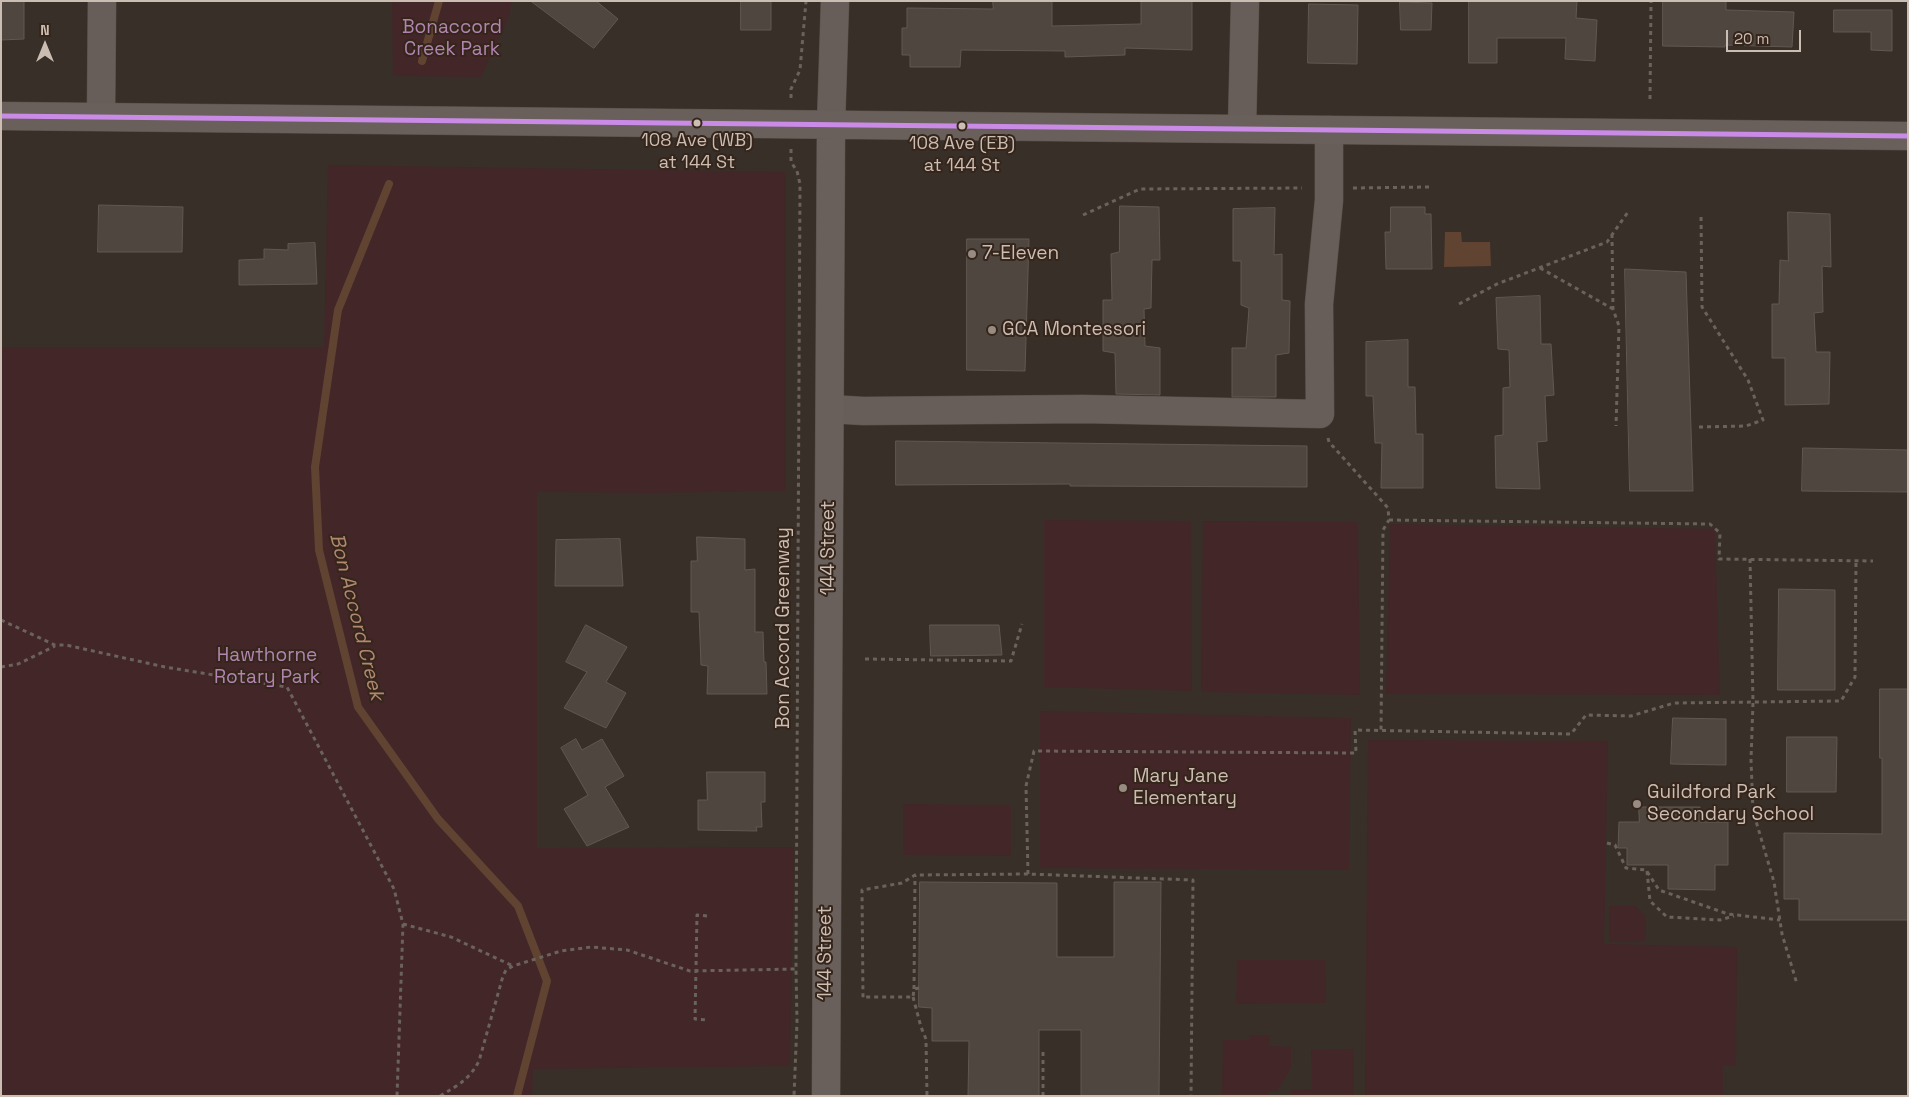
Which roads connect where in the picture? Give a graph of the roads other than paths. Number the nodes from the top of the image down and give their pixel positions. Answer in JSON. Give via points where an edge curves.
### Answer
{"nodes":[{"id":1,"x":102,"y":1,"type":"edge"},
{"id":2,"x":835,"y":1,"type":"edge"},
{"id":3,"x":1245,"y":1,"type":"edge"},
{"id":4,"x":101,"y":115,"type":"junction"},
{"id":5,"x":1,"y":116,"type":"edge"},
{"id":6,"x":831,"y":125,"type":"junction"},
{"id":7,"x":1242,"y":128,"type":"junction"},
{"id":8,"x":1328,"y":130,"type":"junction"},
{"id":9,"x":1908,"y":136,"type":"edge"},
{"id":10,"x":830,"y":408,"type":"junction"},
{"id":11,"x":826,"y":1096,"type":"edge"}],
"edges":[{"from":1,"to":4,"type":"street"},
{"from":2,"to":6,"type":"street","name":"144 Street"},
{"from":3,"to":7,"type":"street"},
{"from":4,"to":5,"type":"main road"},
{"from":4,"to":6,"type":"main road"},
{"from":6,"to":7,"type":"main road"},
{"from":6,"to":10,"type":"main road","name":"144 Street"},
{"from":7,"to":8,"type":"main road"},
{"from":8,"to":9,"type":"main road"},
{"from":8,"to":10,"type":"street","via":[[1329,188],[1319,304],[1320,414],[1083,408],[864,412]]},
{"from":10,"to":11,"type":"main road","name":"144 Street"}]}
